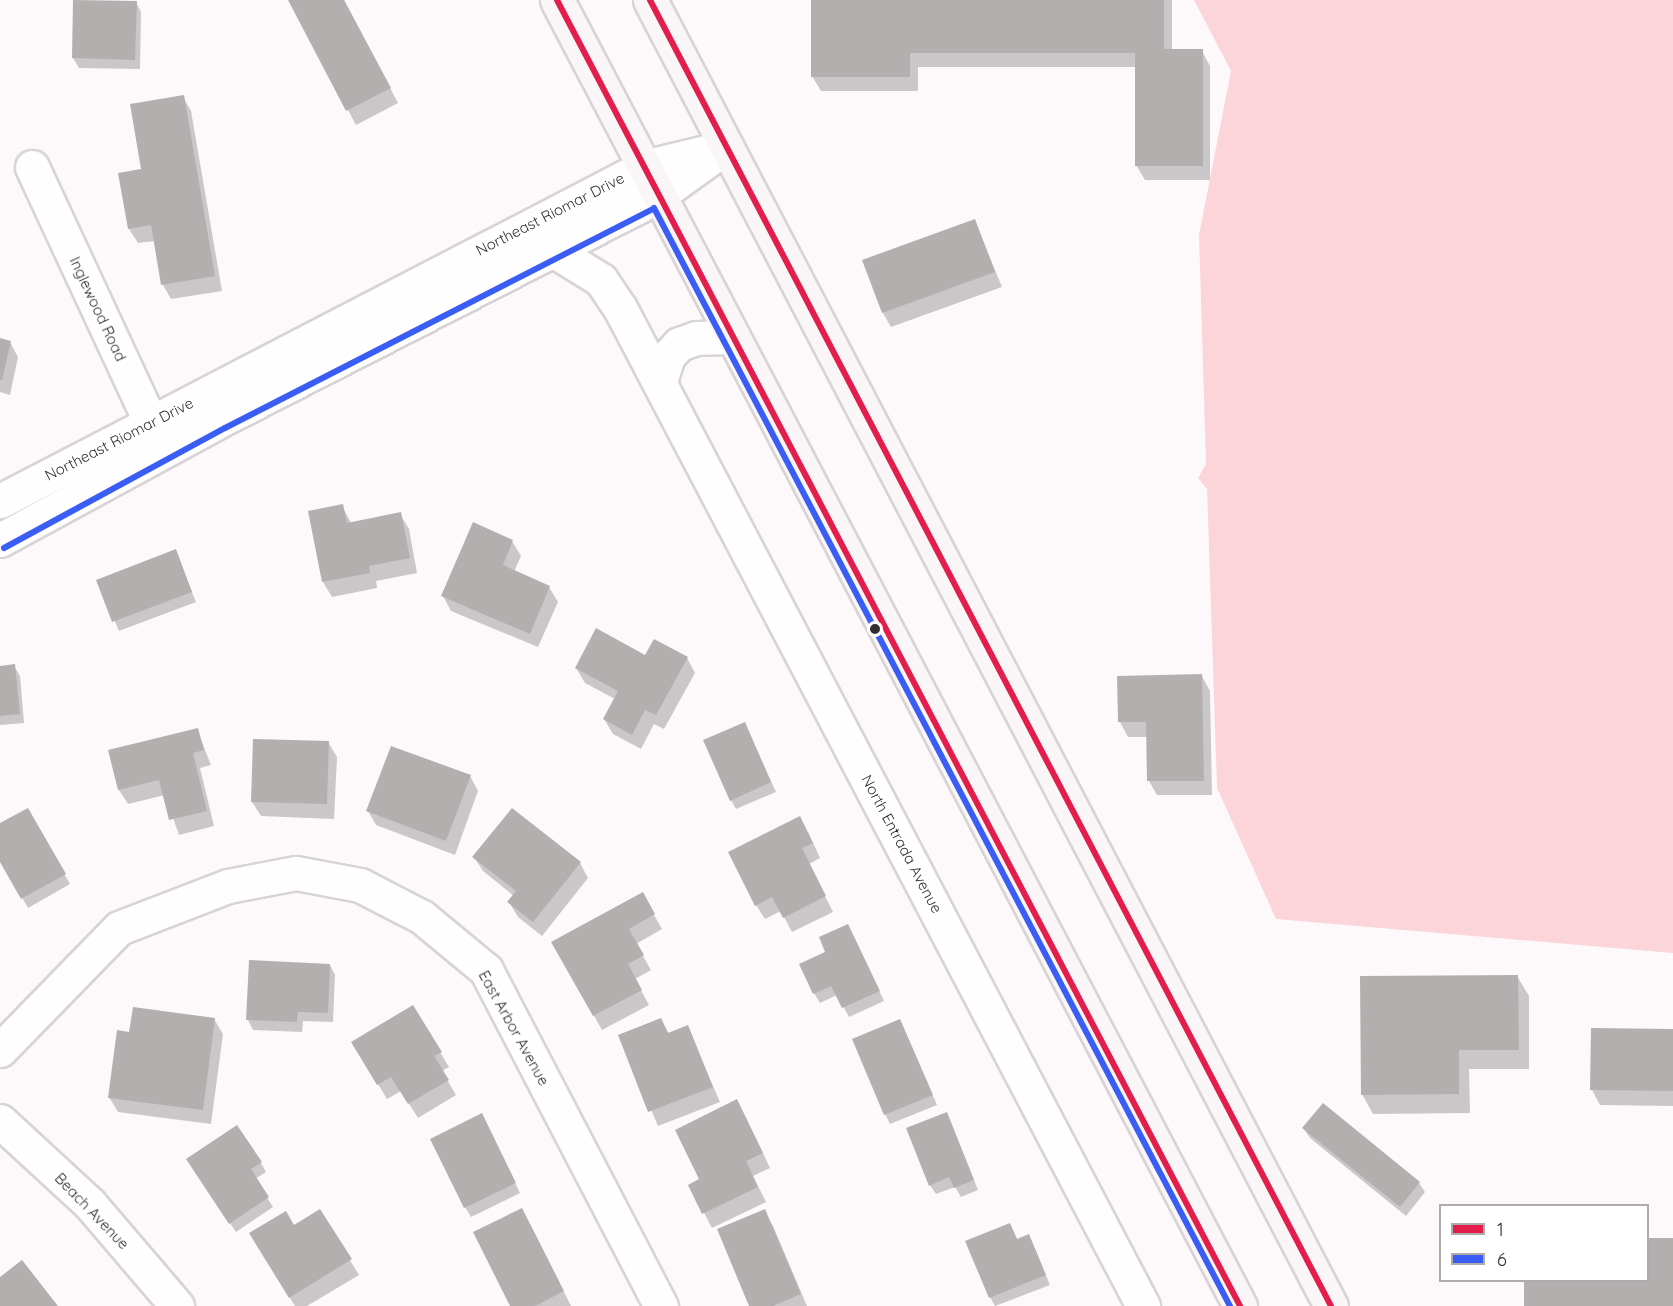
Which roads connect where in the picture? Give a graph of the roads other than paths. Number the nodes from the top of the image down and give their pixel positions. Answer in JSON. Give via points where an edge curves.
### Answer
{"nodes":[{"id":1,"x":557,"y":0,"type":"edge"},
{"id":2,"x":650,"y":0,"type":"edge"},
{"id":3,"x":726,"y":147,"type":"junction"},
{"id":4,"x":32,"y":167,"type":"dead end"},
{"id":5,"x":644,"y":167,"type":"junction"},
{"id":6,"x":658,"y":196,"type":"junction"},
{"id":7,"x":551,"y":249,"type":"junction"},
{"id":8,"x":732,"y":337,"type":"junction"},
{"id":9,"x":660,"y":382,"type":"junction"},
{"id":10,"x":157,"y":437,"type":"junction"},
{"id":11,"x":0,"y":501,"type":"edge"},
{"id":12,"x":0,"y":540,"type":"edge"},
{"id":13,"x":0,"y":1050,"type":"edge"},
{"id":14,"x":0,"y":1121,"type":"edge"},
{"id":15,"x":177,"y":1306,"type":"edge"},
{"id":16,"x":661,"y":1306,"type":"edge"},
{"id":17,"x":1143,"y":1306,"type":"edge"},
{"id":18,"x":1240,"y":1306,"type":"edge"},
{"id":19,"x":1331,"y":1306,"type":"edge"}],
"edges":[{"from":1,"to":5,"type":"main road"},
{"from":2,"to":3,"type":"main road"},
{"from":3,"to":5,"type":"street","name":"Northeast Riomar Drive"},
{"from":3,"to":6,"type":"street","name":"Northeast Riomar Drive"},
{"from":3,"to":19,"type":"main road"},
{"from":4,"to":10,"type":"street","name":"Inglewood Road"},
{"from":5,"to":6,"type":"main road"},
{"from":5,"to":10,"type":"street","name":"Northeast Riomar Drive"},
{"from":6,"to":7,"type":"street","name":"Northeast Riomar Drive"},
{"from":6,"to":8,"type":"main road"},
{"from":7,"to":9,"type":"street","name":"North Entrada Avenue","via":[[601,280]]},
{"from":7,"to":10,"type":"street","name":"Northeast Riomar Drive"},
{"from":8,"to":9,"type":"street","via":[[696,338],[679,344],[668,356]]},
{"from":8,"to":18,"type":"main road"},
{"from":9,"to":17,"type":"street","name":"North Entrada Avenue"},
{"from":10,"to":11,"type":"street","name":"Northeast Riomar Drive"},
{"from":10,"to":12,"type":"street","name":"Northeast Riomar Drive"},
{"from":13,"to":16,"type":"street","name":"East Arbor Avenue","via":[[119,928],[228,886],[296,873],[360,885],[422,917],[486,970]]},
{"from":14,"to":15,"type":"street","name":"Beach Avenue","via":[[90,1204]]}]}
